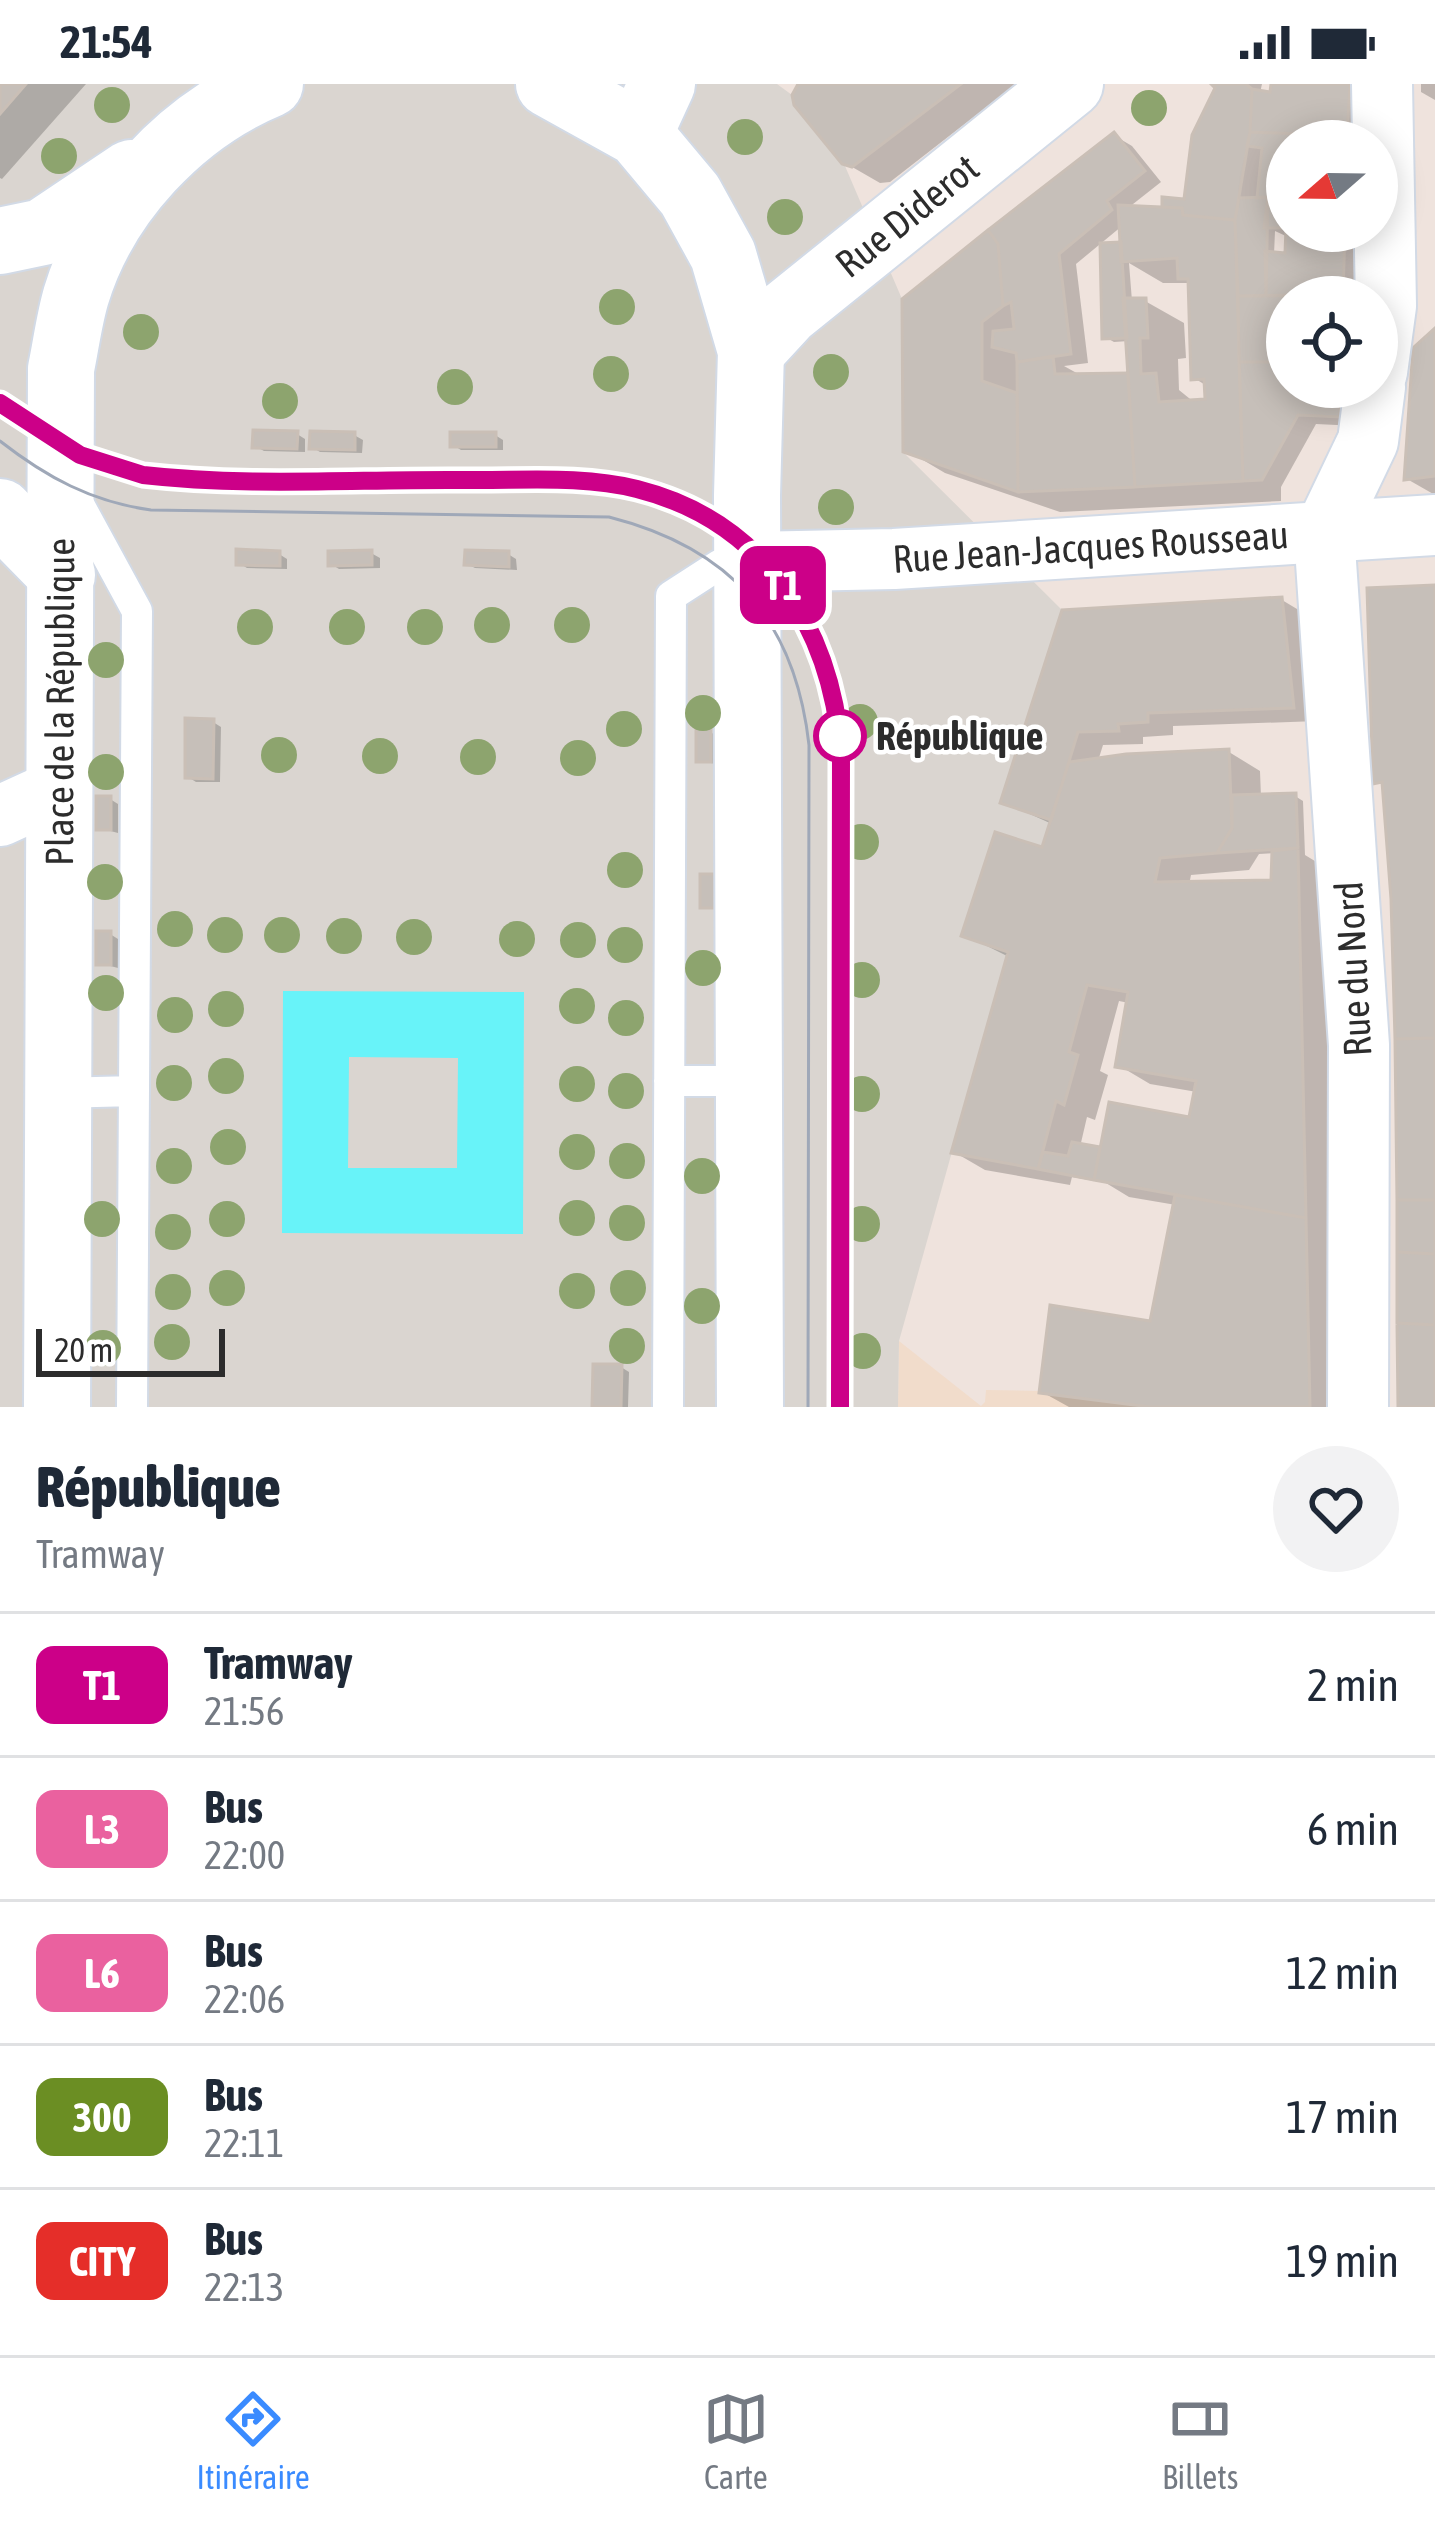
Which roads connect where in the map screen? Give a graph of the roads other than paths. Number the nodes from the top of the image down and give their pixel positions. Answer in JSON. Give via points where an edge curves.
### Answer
{"nodes":[{"id":1,"x":270,"y":84,"type":"edge"},
{"id":2,"x":549,"y":84,"type":"edge"},
{"id":3,"x":1070,"y":84,"type":"edge"},
{"id":4,"x":1382,"y":84,"type":"edge"},
{"id":5,"x":650,"y":109,"type":"edge"},
{"id":6,"x":164,"y":151,"type":"junction"},
{"id":7,"x":0,"y":241,"type":"edge"},
{"id":8,"x":1435,"y":272,"type":"edge"},
{"id":9,"x":1385,"y":276,"type":"edge"},
{"id":10,"x":1398,"y":298,"type":"edge"},
{"id":11,"x":752,"y":351,"type":"junction"},
{"id":12,"x":1372,"y":408,"type":"edge"},
{"id":13,"x":60,"y":470,"type":"junction"},
{"id":14,"x":0,"y":512,"type":"edge"},
{"id":15,"x":1435,"y":526,"type":"edge"},
{"id":16,"x":1324,"y":532,"type":"junction"},
{"id":17,"x":749,"y":562,"type":"junction"},
{"id":18,"x":62,"y":575,"type":"junction"},
{"id":19,"x":59,"y":789,"type":"junction"},
{"id":20,"x":0,"y":816,"type":"edge"},
{"id":21,"x":669,"y":1081,"type":"junction"},
{"id":22,"x":750,"y":1081,"type":"junction"},
{"id":23,"x":134,"y":1091,"type":"junction"},
{"id":24,"x":58,"y":1093,"type":"junction"},
{"id":25,"x":57,"y":1407,"type":"edge"},
{"id":26,"x":132,"y":1407,"type":"edge"},
{"id":27,"x":668,"y":1407,"type":"edge"},
{"id":28,"x":750,"y":1407,"type":"edge"},
{"id":29,"x":1358,"y":1407,"type":"edge"}],
"edges":[{"from":1,"to":6,"type":"main road","name":"Place de la République","via":[[238,97]]},
{"from":2,"to":5,"type":"main road"},
{"from":3,"to":11,"type":"main road","name":"Rue Diderot","via":[[787,312]]},
{"from":4,"to":9,"type":"street"},
{"from":5,"to":11,"type":"main road","via":[[723,255]]},
{"from":6,"to":7,"type":"main road","via":[[43,232]]},
{"from":6,"to":13,"type":"main road","name":"Place de la République","via":[[110,221],[77,294],[62,369]]},
{"from":8,"to":10,"type":"street"},
{"from":11,"to":17,"type":"main road"},
{"from":12,"to":16,"type":"street","via":[[1368,441]]},
{"from":13,"to":18,"type":"main road","name":"Place de la République"},
{"from":13,"to":23,"type":"lane","via":[[137,611]]},
{"from":14,"to":18,"type":"main road"},
{"from":15,"to":16,"type":"street","name":"Rue Jean-Jacques Rousseau"},
{"from":16,"to":17,"type":"street","name":"Rue Jean-Jacques Rousseau"},
{"from":16,"to":29,"type":"street","name":"Rue du Nord","via":[[1359,1045]]},
{"from":17,"to":21,"type":"lane","via":[[718,565],[671,596]]},
{"from":17,"to":22,"type":"main road"},
{"from":18,"to":19,"type":"main road","name":"Place de la République"},
{"from":19,"to":20,"type":"street"},
{"from":19,"to":24,"type":"main road","name":"Place de la République"},
{"from":21,"to":22,"type":"lane"},
{"from":21,"to":27,"type":"lane"},
{"from":22,"to":28,"type":"main road"},
{"from":23,"to":24,"type":"lane"},
{"from":23,"to":26,"type":"lane"},
{"from":24,"to":25,"type":"main road","name":"Place de la République"}]}
